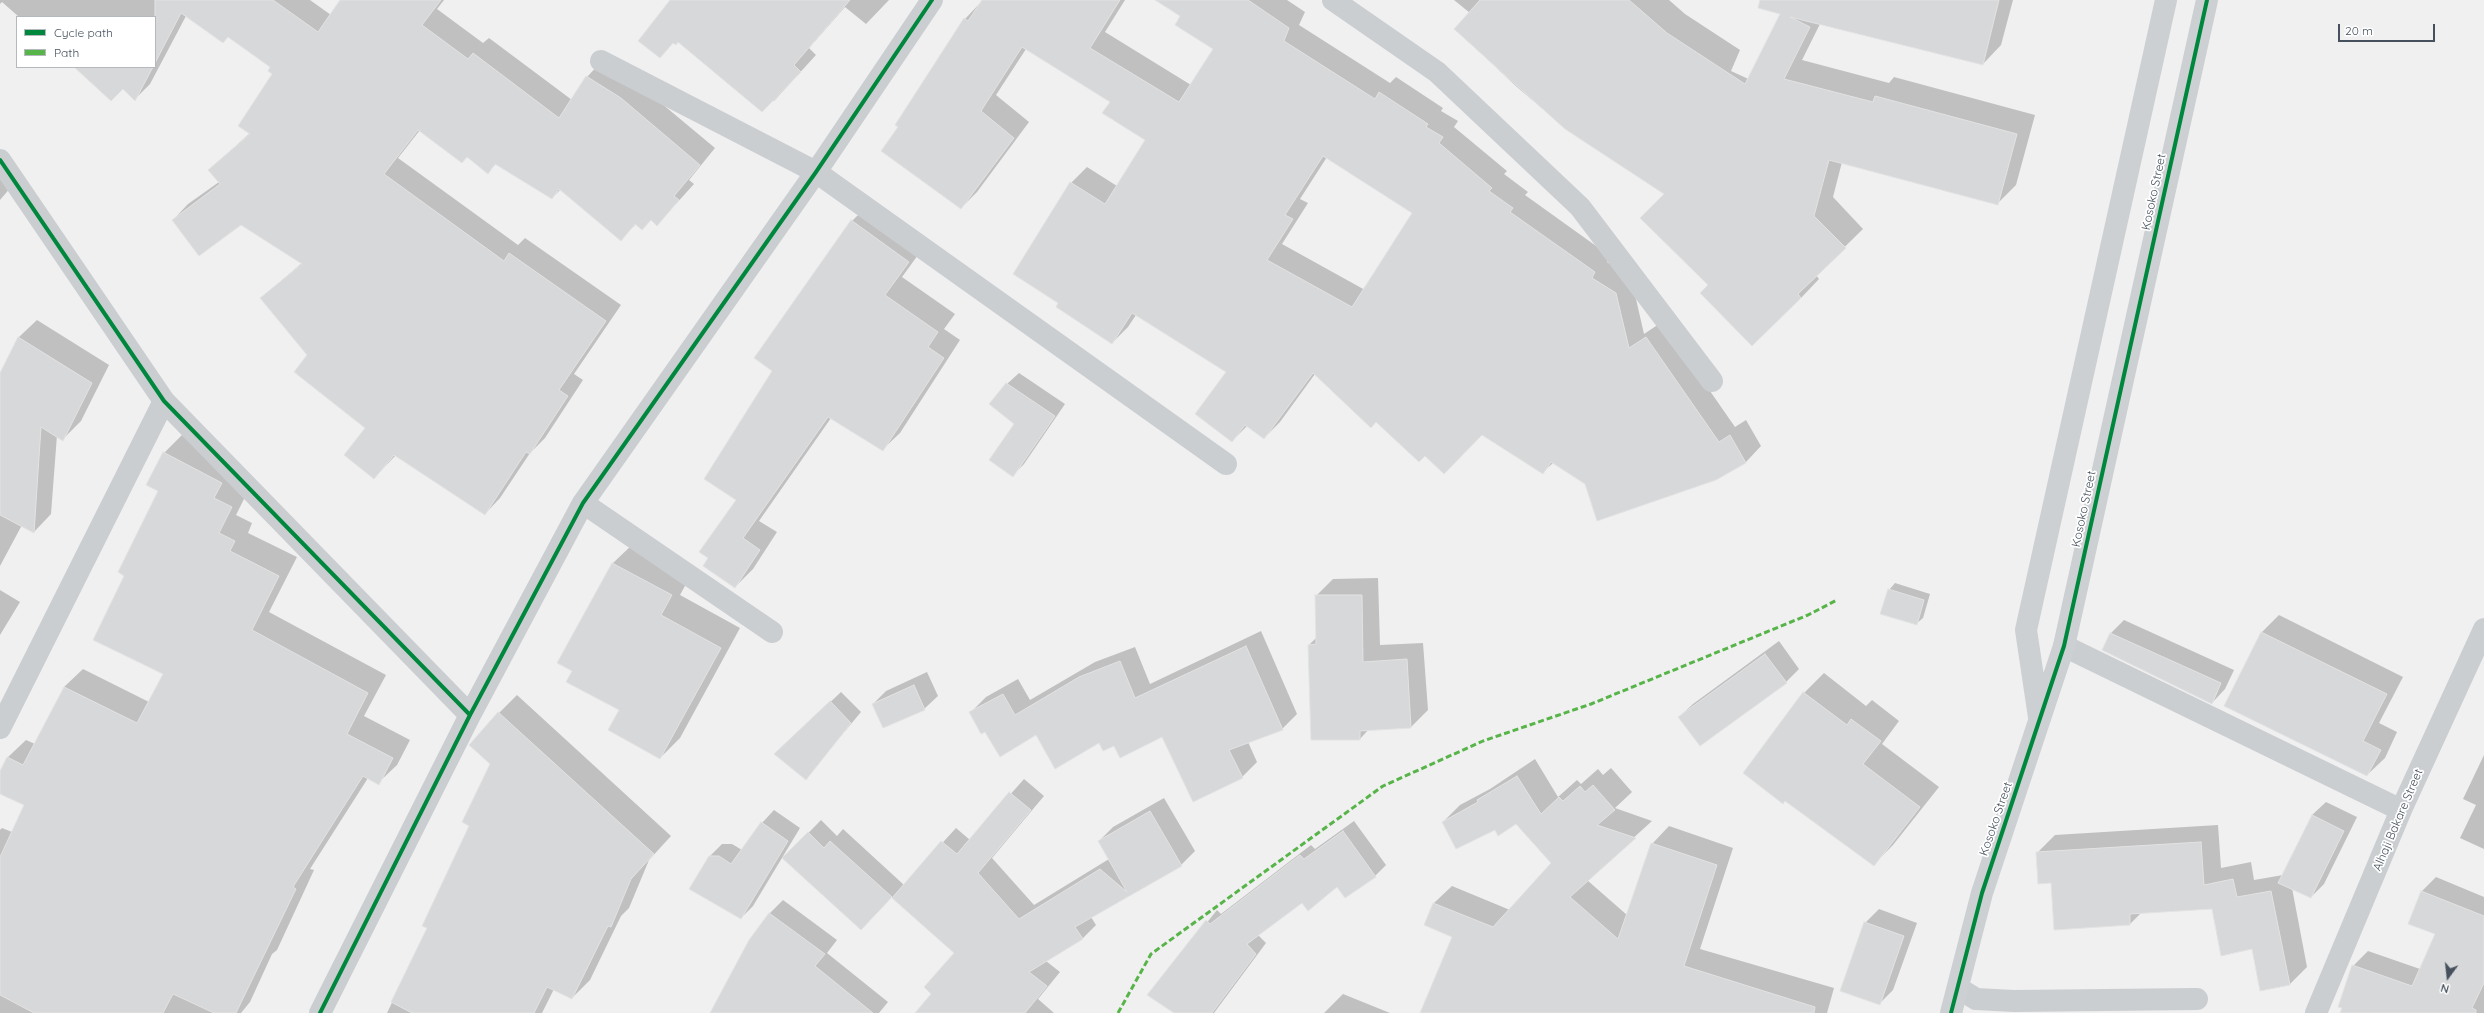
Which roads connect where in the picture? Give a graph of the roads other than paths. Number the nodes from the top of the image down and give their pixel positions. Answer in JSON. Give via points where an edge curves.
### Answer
{"nodes":[{"id":1,"x":932,"y":0,"type":"edge"},
{"id":2,"x":1333,"y":0,"type":"edge"},
{"id":3,"x":2166,"y":0,"type":"edge"},
{"id":4,"x":2207,"y":0,"type":"edge"},
{"id":5,"x":601,"y":61,"type":"dead end"},
{"id":6,"x":0,"y":160,"type":"edge"},
{"id":7,"x":816,"y":172,"type":"junction"},
{"id":8,"x":1712,"y":381,"type":"dead end"},
{"id":9,"x":164,"y":401,"type":"junction"},
{"id":10,"x":1226,"y":464,"type":"dead end"},
{"id":11,"x":583,"y":502,"type":"junction"},
{"id":12,"x":2484,"y":629,"type":"edge"},
{"id":13,"x":772,"y":632,"type":"dead end"},
{"id":14,"x":2064,"y":646,"type":"junction"},
{"id":15,"x":470,"y":715,"type":"junction"},
{"id":16,"x":2040,"y":722,"type":"junction"},
{"id":17,"x":0,"y":728,"type":"edge"},
{"id":18,"x":2401,"y":810,"type":"junction"},
{"id":19,"x":1958,"y":988,"type":"junction"},
{"id":20,"x":2197,"y":999,"type":"dead end"},
{"id":21,"x":320,"y":1013,"type":"edge"},
{"id":22,"x":1951,"y":1013,"type":"edge"},
{"id":23,"x":2316,"y":1013,"type":"edge"}],
"edges":[{"from":1,"to":7,"type":"street"},
{"from":2,"to":8,"type":"street","via":[[1436,72],[1580,207]]},
{"from":3,"to":16,"type":"street","name":"Kosoko Street","via":[[2026,630]]},
{"from":4,"to":14,"type":"street","name":"Kosoko Street"},
{"from":5,"to":7,"type":"street"},
{"from":6,"to":9,"type":"street"},
{"from":7,"to":10,"type":"street"},
{"from":7,"to":11,"type":"street"},
{"from":9,"to":15,"type":"street"},
{"from":9,"to":17,"type":"street"},
{"from":11,"to":13,"type":"street"},
{"from":11,"to":15,"type":"street"},
{"from":12,"to":18,"type":"street","name":"Alhaji Bakare Street"},
{"from":14,"to":16,"type":"street","name":"Kosoko Street"},
{"from":14,"to":18,"type":"street"},
{"from":15,"to":21,"type":"street"},
{"from":16,"to":19,"type":"street","name":"Kosoko Street","via":[[1982,893]]},
{"from":18,"to":23,"type":"street","name":"Alhaji Bakare Street"},
{"from":19,"to":20,"type":"street","via":[[1976,998],[2014,1001]]},
{"from":19,"to":22,"type":"street","name":"Kosoko Street"}]}
